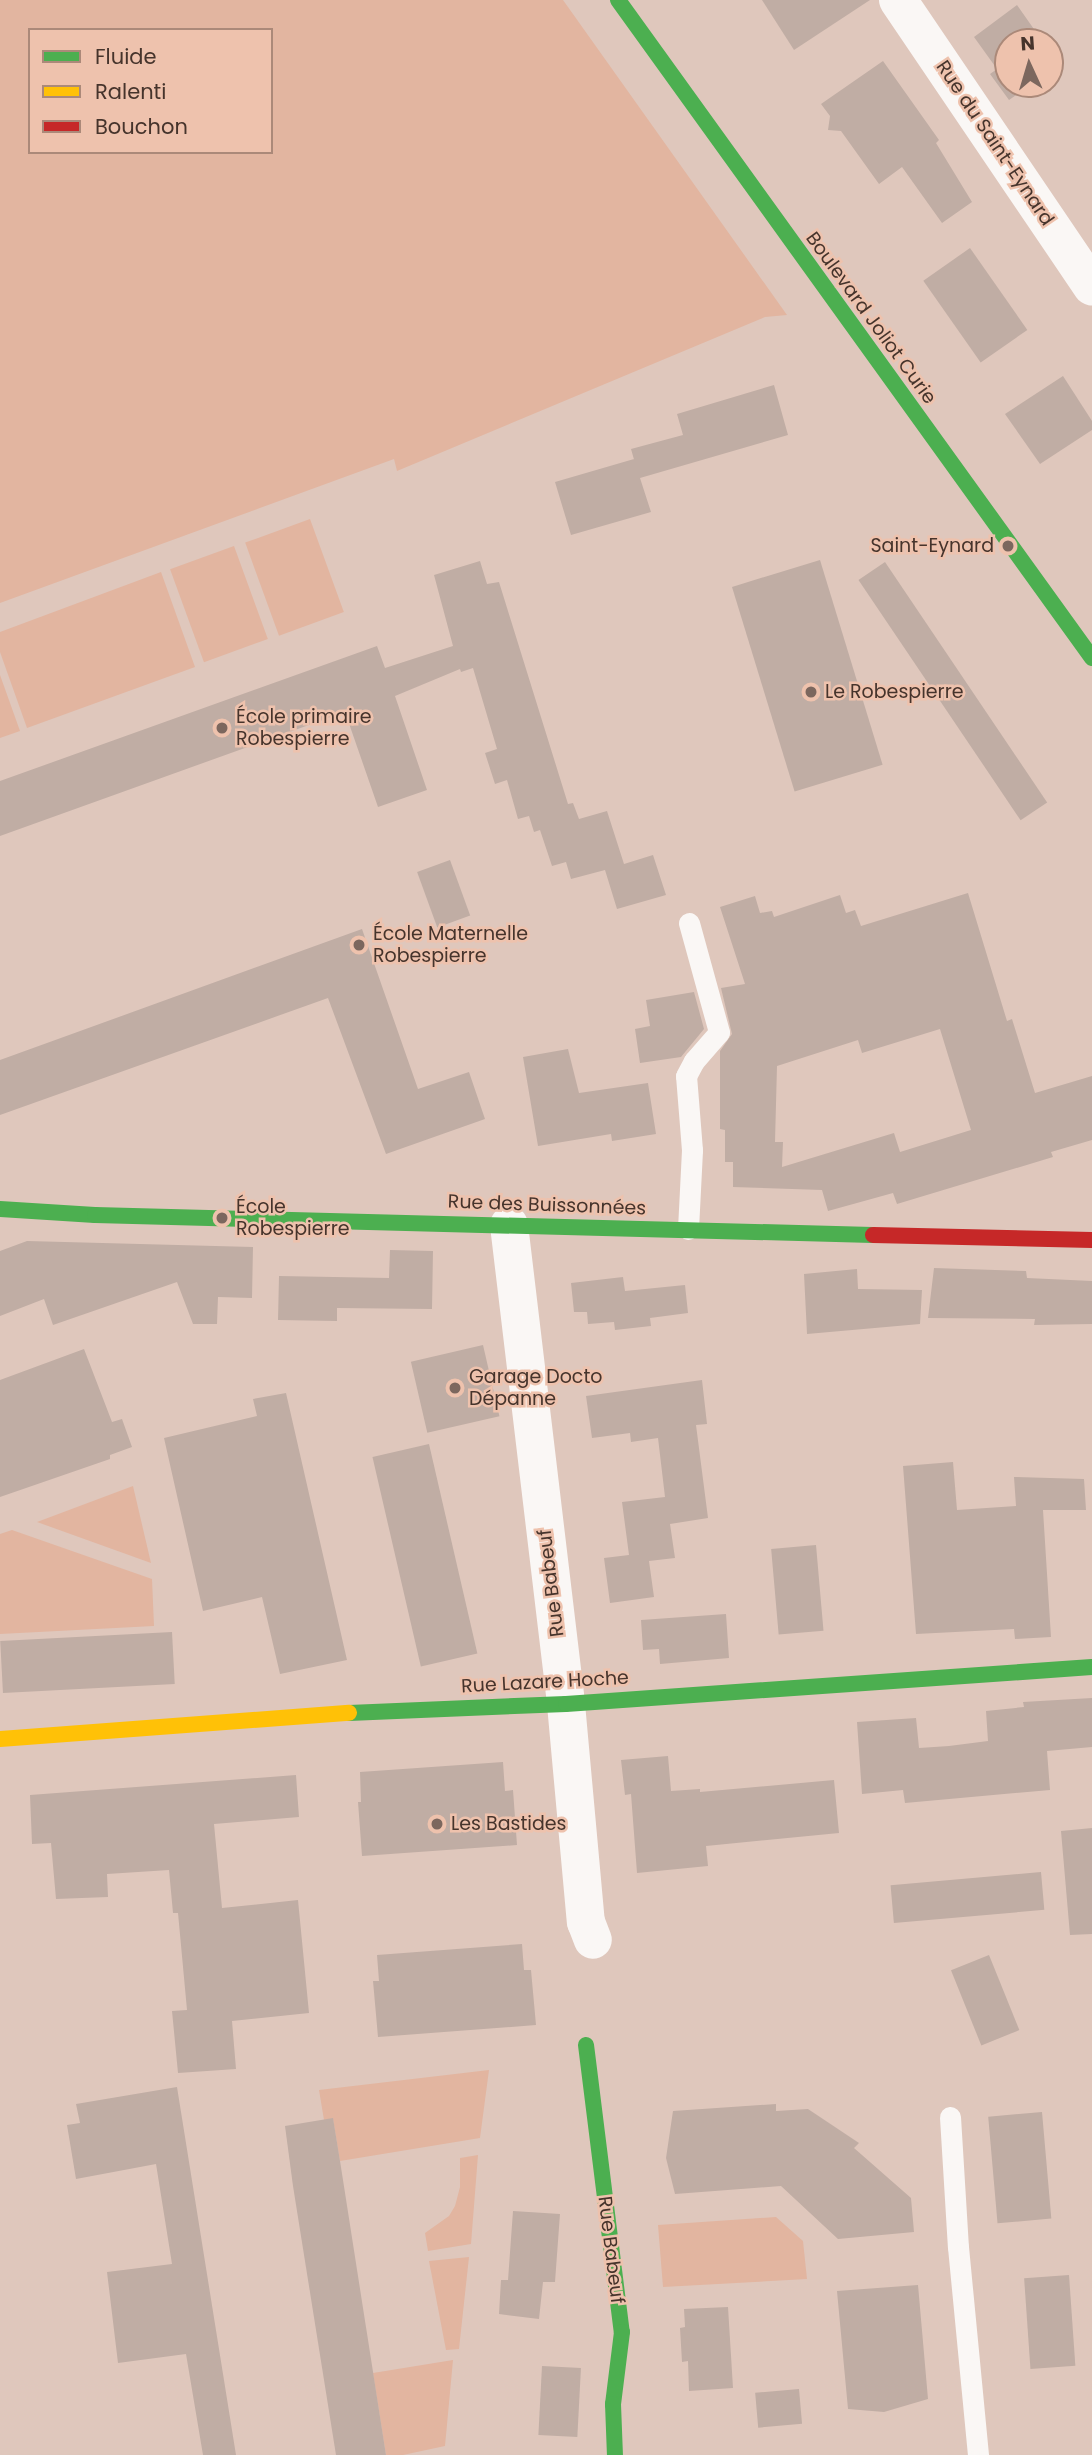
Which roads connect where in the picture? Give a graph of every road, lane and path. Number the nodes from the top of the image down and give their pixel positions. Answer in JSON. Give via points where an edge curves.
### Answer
{"nodes":[{"id":1,"x":618,"y":0,"type":"edge"},
{"id":2,"x":898,"y":0,"type":"edge"},
{"id":3,"x":1092,"y":287,"type":"edge"},
{"id":4,"x":1092,"y":658,"type":"edge"},
{"id":5,"x":689,"y":923,"type":"dead end"},
{"id":6,"x":0,"y":1209,"type":"edge"},
{"id":7,"x":509,"y":1225,"type":"junction"},
{"id":8,"x":688,"y":1230,"type":"junction"},
{"id":9,"x":1092,"y":1240,"type":"edge"},
{"id":10,"x":1092,"y":1667,"type":"edge"},
{"id":11,"x":566,"y":1704,"type":"junction"},
{"id":12,"x":0,"y":1739,"type":"edge"},
{"id":13,"x":593,"y":1940,"type":"dead end"},
{"id":14,"x":586,"y":2045,"type":"dead end"},
{"id":15,"x":950,"y":2117,"type":"dead end"},
{"id":16,"x":615,"y":2455,"type":"edge"},
{"id":17,"x":978,"y":2455,"type":"edge"}],
"edges":[{"from":1,"to":4,"type":"street","name":"Boulevard Joliot Curie"},
{"from":2,"to":3,"type":"street","name":"Rue du Saint-Eynard"},
{"from":5,"to":8,"type":"lane","via":[[719,1032],[687,1076],[692,1150]]},
{"from":6,"to":7,"type":"street","name":"Rue des Buissonnées"},
{"from":7,"to":8,"type":"street","name":"Rue des Buissonnées"},
{"from":7,"to":11,"type":"street","name":"Rue Babeuf"},
{"from":8,"to":9,"type":"street","name":"Rue des Buissonnées"},
{"from":10,"to":11,"type":"street","name":"Rue Lazare Hoche"},
{"from":11,"to":12,"type":"street","name":"Rue Lazare Hoche","via":[[385,1710]]},
{"from":11,"to":13,"type":"street","name":"Rue Babeuf","via":[[586,1922]]},
{"from":14,"to":16,"type":"street","name":"Rue Babeuf","via":[[622,2332],[613,2404]]},
{"from":15,"to":17,"type":"lane"}]}
